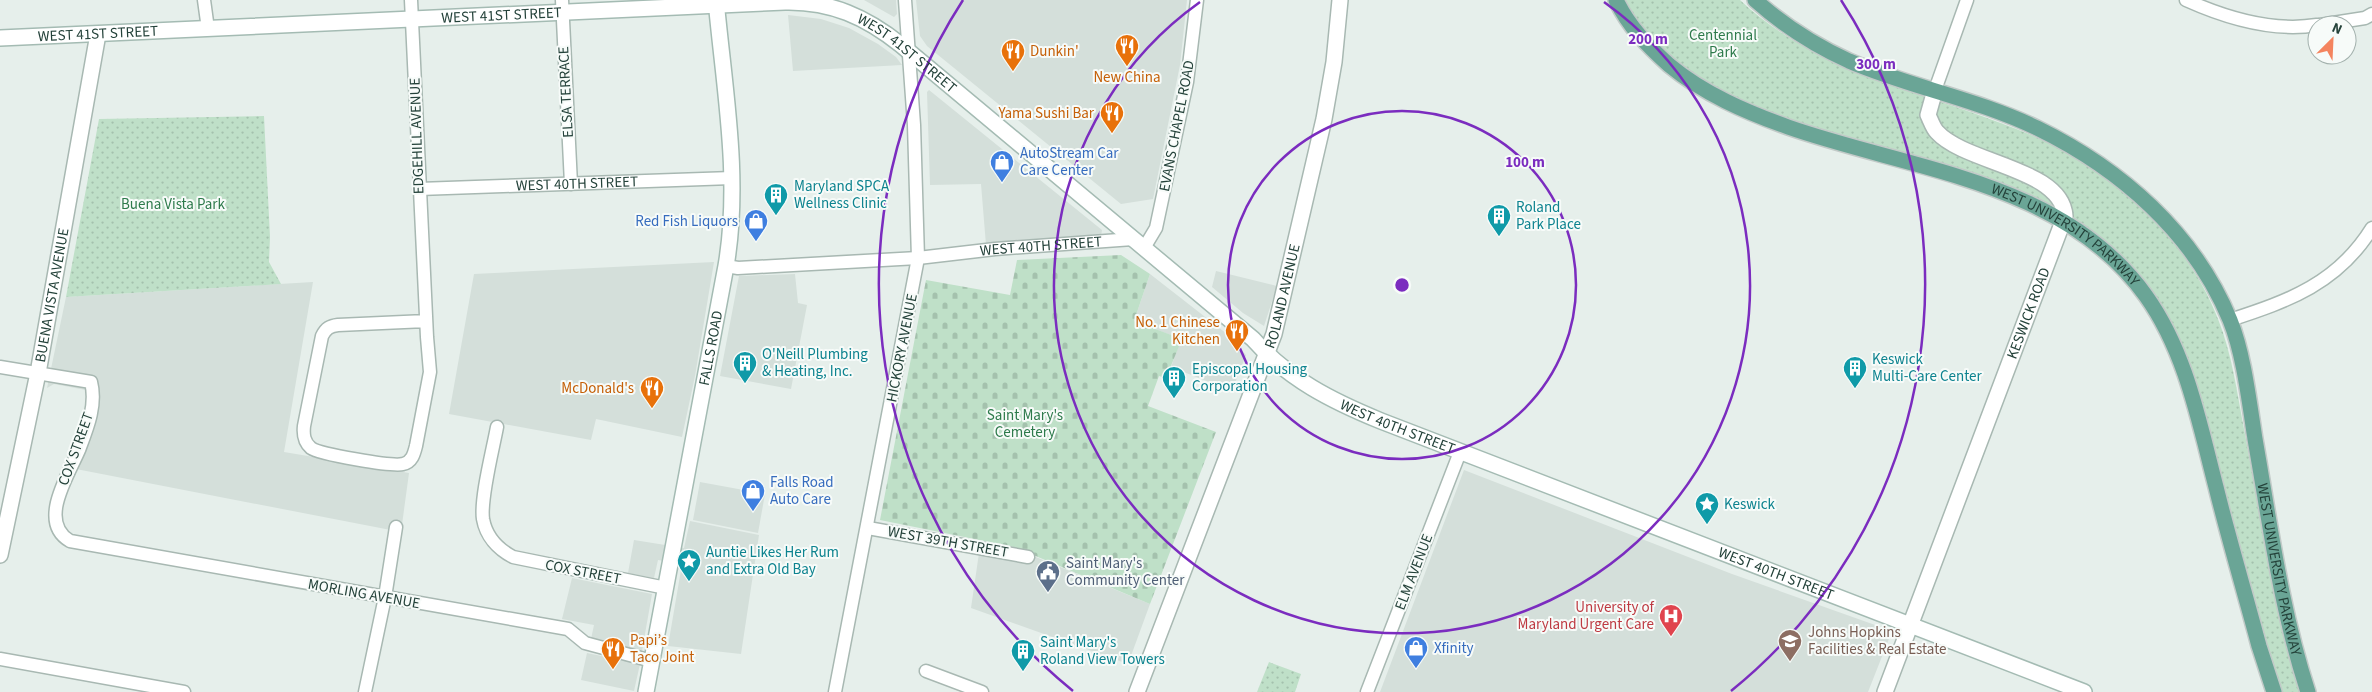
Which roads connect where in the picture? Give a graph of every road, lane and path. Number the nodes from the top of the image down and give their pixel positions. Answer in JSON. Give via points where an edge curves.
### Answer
{"nodes":[{"id":1,"x":204,"y":0,"type":"edge"},
{"id":2,"x":411,"y":0,"type":"edge"},
{"id":3,"x":905,"y":0,"type":"edge"},
{"id":4,"x":1197,"y":0,"type":"edge"},
{"id":5,"x":1340,"y":0,"type":"edge"},
{"id":6,"x":1616,"y":0,"type":"edge"},
{"id":7,"x":1755,"y":0,"type":"edge"},
{"id":8,"x":1967,"y":0,"type":"edge"},
{"id":9,"x":2186,"y":0,"type":"edge"},
{"id":10,"x":717,"y":3,"type":"edge"},
{"id":11,"x":562,"y":7,"type":"edge"},
{"id":12,"x":2372,"y":14,"type":"edge"},
{"id":13,"x":2357,"y":19,"type":"edge"},
{"id":14,"x":412,"y":20,"type":"junction"},
{"id":15,"x":2307,"y":27,"type":"edge"},
{"id":16,"x":208,"y":29,"type":"junction"},
{"id":17,"x":98,"y":34,"type":"junction"},
{"id":18,"x":0,"y":38,"type":"edge"},
{"id":19,"x":908,"y":51,"type":"junction"},
{"id":20,"x":1935,"y":90,"type":"junction"},
{"id":21,"x":732,"y":178,"type":"junction"},
{"id":22,"x":570,"y":184,"type":"junction"},
{"id":23,"x":420,"y":190,"type":"junction"},
{"id":24,"x":2064,"y":222,"type":"junction"},
{"id":25,"x":2372,"y":228,"type":"edge"},
{"id":26,"x":1139,"y":244,"type":"junction"},
{"id":27,"x":918,"y":258,"type":"junction"},
{"id":28,"x":726,"y":266,"type":"junction"},
{"id":29,"x":2230,"y":320,"type":"junction"},
{"id":30,"x":426,"y":321,"type":"junction"},
{"id":31,"x":1266,"y":354,"type":"junction"},
{"id":32,"x":0,"y":367,"type":"edge"},
{"id":33,"x":38,"y":373,"type":"junction"},
{"id":34,"x":497,"y":427,"type":"dead end"},
{"id":35,"x":1460,"y":452,"type":"junction"},
{"id":36,"x":396,"y":527,"type":"dead end"},
{"id":37,"x":868,"y":528,"type":"junction"},
{"id":38,"x":70,"y":541,"type":"joint"},
{"id":39,"x":0,"y":556,"type":"edge"},
{"id":40,"x":1028,"y":557,"type":"dead end"},
{"id":41,"x":666,"y":588,"type":"junction"},
{"id":42,"x":385,"y":598,"type":"junction"},
{"id":43,"x":1911,"y":625,"type":"junction"},
{"id":44,"x":0,"y":659,"type":"edge"},
{"id":45,"x":652,"y":661,"type":"junction"},
{"id":46,"x":926,"y":671,"type":"dead end"},
{"id":47,"x":184,"y":692,"type":"edge"},
{"id":48,"x":365,"y":692,"type":"edge"},
{"id":49,"x":646,"y":692,"type":"edge"},
{"id":50,"x":835,"y":692,"type":"edge"},
{"id":51,"x":982,"y":692,"type":"edge"},
{"id":52,"x":1137,"y":692,"type":"edge"},
{"id":53,"x":1367,"y":692,"type":"edge"},
{"id":54,"x":1885,"y":692,"type":"edge"},
{"id":55,"x":2084,"y":692,"type":"edge"},
{"id":56,"x":2274,"y":692,"type":"edge"},
{"id":57,"x":2308,"y":692,"type":"edge"}],
"edges":[{"from":1,"to":16,"type":"street"},
{"from":2,"to":14,"type":"street","name":"EDGEHILL AVENUE"},
{"from":3,"to":19,"type":"street","name":"HICKORY AVENUE"},
{"from":4,"to":26,"type":"street","name":"EVANS CHAPEL ROAD","via":[[1187,82],[1158,218],[1154,234]]},
{"from":5,"to":31,"type":"main road","name":"ROLAND AVENUE","via":[[1324,119],[1274,334]]},
{"from":6,"to":24,"type":"main road","name":"WEST UNIVERSITY PARKWAY","via":[[1637,34],[1657,54],[1719,99],[1828,140],[1998,190]]},
{"from":7,"to":20,"type":"main road","name":"WEST UNIVERSITY PARKWAY","via":[[1787,26],[1827,50]]},
{"from":8,"to":20,"type":"street"},
{"from":9,"to":15,"type":"street","via":[[2243,20]]},
{"from":10,"to":11,"type":"main road","name":"WEST 41ST STREET"},
{"from":10,"to":19,"type":"main road","name":"WEST 41ST STREET","via":[[800,2],[838,8],[871,23]]},
{"from":10,"to":21,"type":"main road","name":"FALLS ROAD"},
{"from":11,"to":14,"type":"main road","name":"WEST 41ST STREET"},
{"from":11,"to":22,"type":"street","name":"ELSA TERRACE"},
{"from":12,"to":13,"type":"street"},
{"from":14,"to":16,"type":"main road","name":"WEST 41ST STREET"},
{"from":14,"to":23,"type":"street","name":"EDGEHILL AVENUE"},
{"from":16,"to":17,"type":"main road","name":"WEST 41ST STREET"},
{"from":17,"to":18,"type":"main road","name":"WEST 41ST STREET"},
{"from":17,"to":33,"type":"main road","name":"BUENA VISTA AVENUE"},
{"from":19,"to":26,"type":"main road","name":"WEST 41ST STREET"},
{"from":19,"to":27,"type":"street","name":"HICKORY AVENUE"},
{"from":20,"to":24,"type":"main road","via":[[1928,115],[1936,131],[1956,146],[2054,191],[2063,202]]},
{"from":20,"to":29,"type":"main road","name":"WEST UNIVERSITY PARKWAY","via":[[2035,127],[2105,167],[2150,204],[2185,243],[2215,288]]},
{"from":21,"to":22,"type":"street","name":"WEST 40TH STREET"},
{"from":21,"to":28,"type":"main road","name":"FALLS ROAD","via":[[733,223]]},
{"from":22,"to":23,"type":"street","name":"WEST 40TH STREET"},
{"from":23,"to":30,"type":"street","name":"EDGEHILL AVENUE"},
{"from":24,"to":43,"type":"main road","name":"KESWICK ROAD"},
{"from":24,"to":56,"type":"main road","name":"WEST UNIVERSITY PARKWAY","via":[[2099,246],[2126,271],[2153,306],[2168,333],[2191,394]]},
{"from":25,"to":29,"type":"street","via":[[2355,253],[2318,284],[2284,301]]},
{"from":26,"to":27,"type":"street","name":"WEST 40TH STREET","via":[[995,249]]},
{"from":26,"to":31,"type":"main road","name":"WEST 40TH STREET","via":[[1253,339]]},
{"from":27,"to":28,"type":"street","name":"WEST 40TH STREET"},
{"from":27,"to":37,"type":"street","name":"HICKORY AVENUE"},
{"from":28,"to":41,"type":"main road","name":"FALLS ROAD"},
{"from":29,"to":57,"type":"main road","name":"WEST UNIVERSITY PARKWAY","via":[[2244,376],[2277,568]]},
{"from":30,"to":30,"type":"street","name":"EDGEHILL AVENUE","via":[[430,372],[416,446],[408,462],[396,465],[323,453],[309,447],[304,426],[325,330],[338,325]]},
{"from":31,"to":35,"type":"main road","name":"WEST 40TH STREET","via":[[1297,380],[1332,400]]},
{"from":31,"to":52,"type":"main road","name":"ROLAND AVENUE"},
{"from":32,"to":33,"type":"street","name":"COX STREET"},
{"from":33,"to":38,"type":"street","name":"COX STREET","via":[[91,382],[93,390],[89,422],[63,480],[58,506],[57,528]]},
{"from":33,"to":39,"type":"main road","name":"BUENA VISTA AVENUE"},
{"from":34,"to":41,"type":"street","name":"COX STREET","via":[[483,517],[489,534],[501,551],[513,557]]},
{"from":35,"to":43,"type":"main road","name":"WEST 40TH STREET"},
{"from":35,"to":53,"type":"street","name":"ELM AVENUE"},
{"from":36,"to":42,"type":"street"},
{"from":37,"to":40,"type":"street","name":"WEST 39TH STREET"},
{"from":37,"to":50,"type":"street","name":"HICKORY AVENUE"},
{"from":38,"to":42,"type":"street","name":"MORLING AVENUE"},
{"from":41,"to":45,"type":"main road","name":"FALLS ROAD"},
{"from":42,"to":45,"type":"street","name":"MORLING AVENUE","via":[[568,629],[585,643]]},
{"from":42,"to":48,"type":"street"},
{"from":43,"to":54,"type":"main road","name":"KESWICK ROAD"},
{"from":43,"to":55,"type":"main road","name":"WEST 40TH STREET"},
{"from":44,"to":47,"type":"street"},
{"from":45,"to":49,"type":"main road","name":"FALLS ROAD"},
{"from":46,"to":51,"type":"street"}]}
